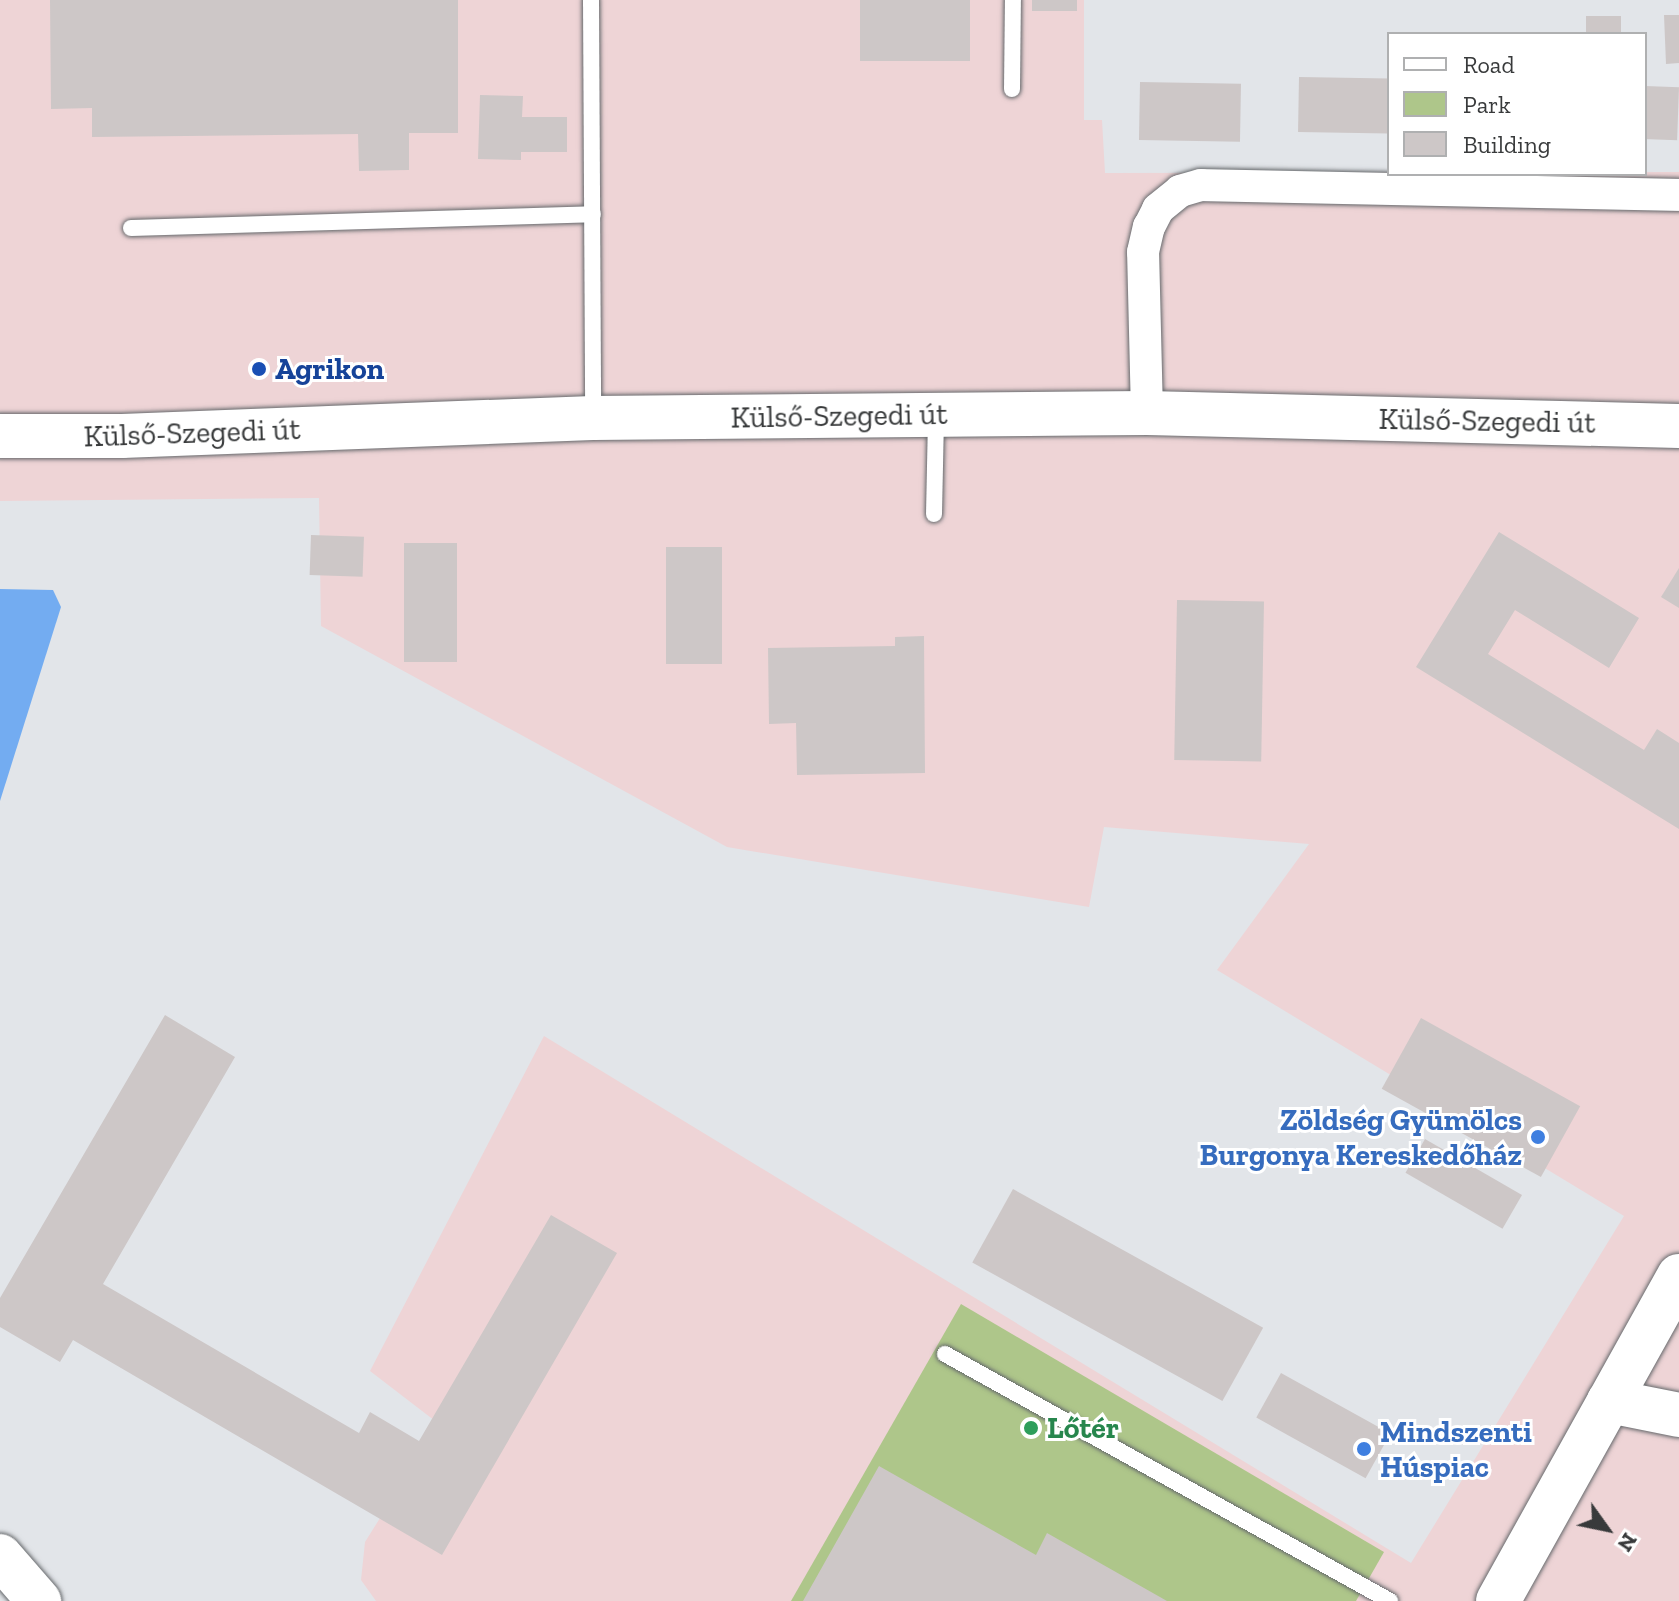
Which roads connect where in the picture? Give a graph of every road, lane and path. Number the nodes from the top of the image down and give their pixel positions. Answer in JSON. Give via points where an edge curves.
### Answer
{"nodes":[{"id":1,"x":591,"y":0,"type":"edge"},
{"id":2,"x":1013,"y":0,"type":"edge"},
{"id":3,"x":1012,"y":89,"type":"dead end"},
{"id":4,"x":1679,"y":195,"type":"edge"},
{"id":5,"x":593,"y":214,"type":"junction"},
{"id":6,"x":131,"y":228,"type":"dead end"},
{"id":7,"x":1147,"y":413,"type":"junction"},
{"id":8,"x":936,"y":415,"type":"junction"},
{"id":9,"x":593,"y":418,"type":"junction"},
{"id":10,"x":1679,"y":426,"type":"edge"},
{"id":11,"x":0,"y":436,"type":"edge"},
{"id":12,"x":934,"y":514,"type":"dead end"},
{"id":13,"x":1679,"y":1276,"type":"edge"},
{"id":14,"x":945,"y":1354,"type":"dead end"},
{"id":15,"x":1609,"y":1401,"type":"junction"},
{"id":16,"x":1679,"y":1415,"type":"edge"},
{"id":17,"x":0,"y":1556,"type":"edge"},
{"id":18,"x":39,"y":1601,"type":"edge"},
{"id":19,"x":1390,"y":1601,"type":"edge"},
{"id":20,"x":1498,"y":1601,"type":"edge"}],
"edges":[{"from":1,"to":5,"type":"lane"},
{"from":2,"to":3,"type":"lane"},
{"from":4,"to":7,"type":"street","via":[[1201,185],[1180,191],[1158,209],[1143,252]]},
{"from":5,"to":6,"type":"lane"},
{"from":5,"to":9,"type":"lane"},
{"from":7,"to":8,"type":"street","name":"Külső-Szegedi út"},
{"from":7,"to":10,"type":"street","name":"Külső-Szegedi út"},
{"from":8,"to":9,"type":"street","name":"Külső-Szegedi út"},
{"from":8,"to":12,"type":"lane"},
{"from":9,"to":11,"type":"street","name":"Külső-Szegedi út"},
{"from":13,"to":15,"type":"street"},
{"from":14,"to":19,"type":"lane"},
{"from":15,"to":16,"type":"street"},
{"from":15,"to":20,"type":"street"},
{"from":17,"to":18,"type":"street"}]}
